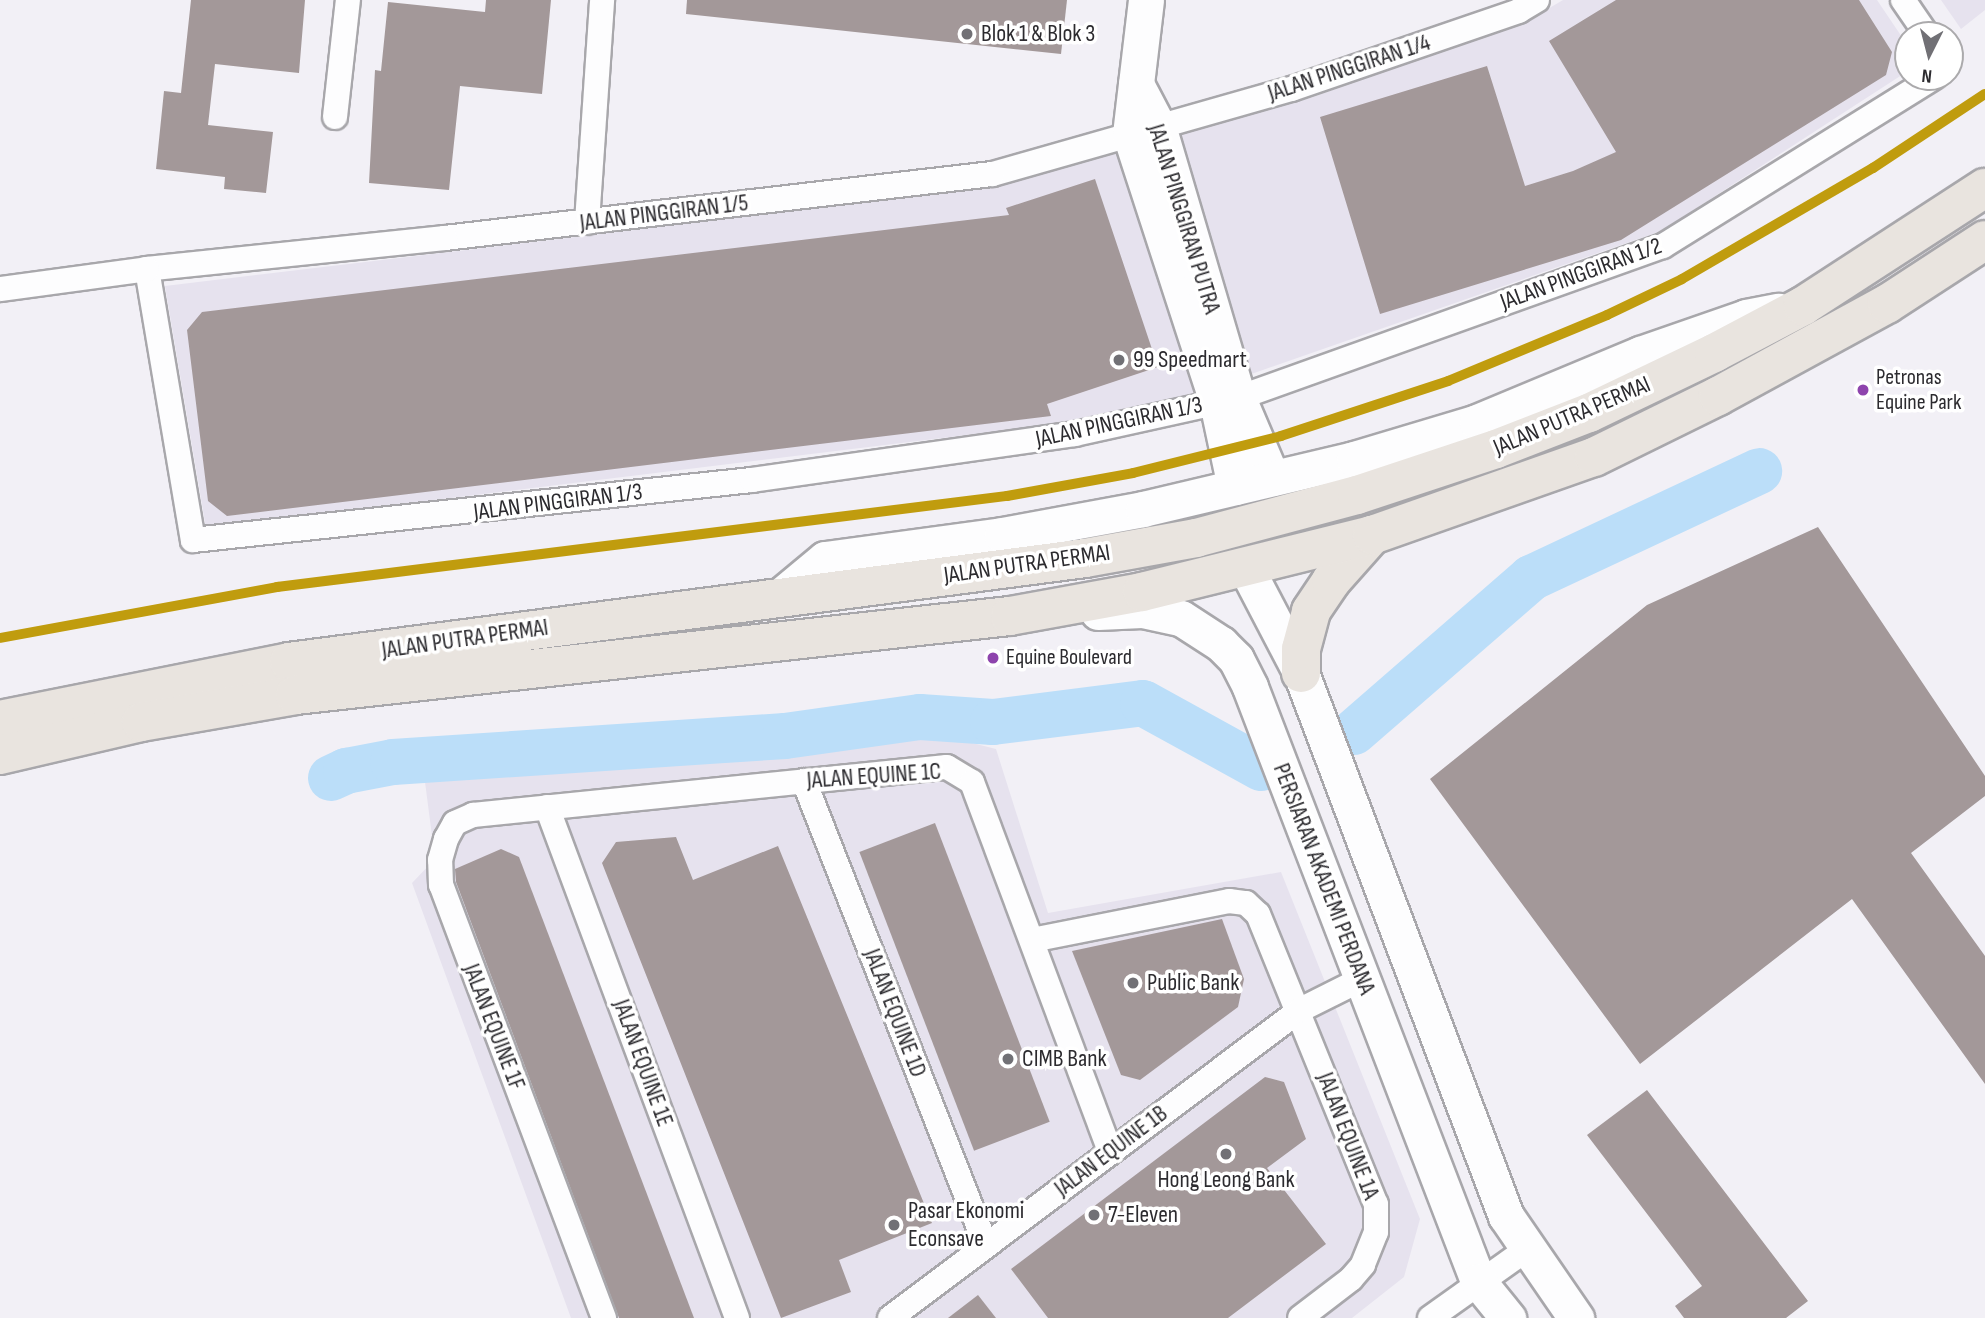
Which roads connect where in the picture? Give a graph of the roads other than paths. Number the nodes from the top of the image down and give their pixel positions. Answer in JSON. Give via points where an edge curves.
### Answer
{"nodes":[{"id":1,"x":348,"y":0,"type":"edge"},
{"id":2,"x":603,"y":0,"type":"edge"},
{"id":3,"x":1146,"y":0,"type":"edge"},
{"id":4,"x":1537,"y":0,"type":"edge"},
{"id":5,"x":1903,"y":0,"type":"edge"},
{"id":6,"x":1917,"y":21,"type":"edge"},
{"id":7,"x":1912,"y":91,"type":"edge"},
{"id":8,"x":335,"y":117,"type":"dead end"},
{"id":9,"x":1144,"y":130,"type":"junction"},
{"id":10,"x":1985,"y":188,"type":"edge"},
{"id":11,"x":587,"y":222,"type":"junction"},
{"id":12,"x":1985,"y":240,"type":"edge"},
{"id":13,"x":147,"y":269,"type":"junction"},
{"id":14,"x":0,"y":289,"type":"edge"},
{"id":15,"x":1803,"y":306,"type":"junction"},
{"id":16,"x":1227,"y":400,"type":"junction"},
{"id":17,"x":1272,"y":478,"type":"junction"},
{"id":18,"x":1235,"y":487,"type":"junction"},
{"id":19,"x":1372,"y":535,"type":"junction"},
{"id":20,"x":1196,"y":538,"type":"junction"},
{"id":21,"x":1246,"y":568,"type":"junction"},
{"id":22,"x":778,"y":598,"type":"junction"},
{"id":23,"x":1010,"y":616,"type":"junction"},
{"id":24,"x":1301,"y":673,"type":"junction"},
{"id":25,"x":0,"y":720,"type":"edge"},
{"id":26,"x":0,"y":755,"type":"edge"},
{"id":27,"x":804,"y":780,"type":"junction"},
{"id":28,"x":547,"y":807,"type":"junction"},
{"id":29,"x":1032,"y":940,"type":"junction"},
{"id":30,"x":1362,"y":979,"type":"junction"},
{"id":31,"x":1300,"y":1010,"type":"junction"},
{"id":32,"x":1110,"y":1151,"type":"junction"},
{"id":33,"x":986,"y":1245,"type":"junction"},
{"id":34,"x":1527,"y":1249,"type":"junction"},
{"id":35,"x":1478,"y":1281,"type":"junction"},
{"id":36,"x":604,"y":1318,"type":"edge"},
{"id":37,"x":737,"y":1318,"type":"edge"},
{"id":38,"x":890,"y":1318,"type":"edge"},
{"id":39,"x":1300,"y":1318,"type":"edge"},
{"id":40,"x":1430,"y":1318,"type":"edge"},
{"id":41,"x":1508,"y":1318,"type":"edge"},
{"id":42,"x":1576,"y":1318,"type":"edge"}],
"edges":[{"from":1,"to":8,"type":"street"},
{"from":2,"to":11,"type":"street"},
{"from":3,"to":9,"type":"street","name":"JALAN PINGGIRAN PUTRA","via":[[1136,84]]},
{"from":4,"to":9,"type":"street","name":"JALAN PINGGIRAN 1/4","via":[[1519,11],[1304,85]]},
{"from":5,"to":6,"type":"street"},
{"from":7,"to":16,"type":"street","name":"JALAN PINGGIRAN 1/2","via":[[1663,246]]},
{"from":9,"to":11,"type":"street","name":"JALAN PINGGIRAN 1/5","via":[[992,174]]},
{"from":9,"to":16,"type":"street","name":"JALAN PINGGIRAN PUTRA"},
{"from":10,"to":15,"type":"main road","name":"JALAN PUTRA PERMAI"},
{"from":11,"to":13,"type":"street","name":"JALAN PINGGIRAN 1/5"},
{"from":12,"to":19,"type":"main road","name":"JALAN PUTRA PERMAI","via":[[1887,304],[1594,457]]},
{"from":13,"to":14,"type":"street"},
{"from":13,"to":16,"type":"street","name":"JALAN PINGGIRAN 1/3","via":[[193,540],[751,480],[1075,435]]},
{"from":15,"to":17,"type":"street","via":[[1746,317],[1640,354],[1477,422]]},
{"from":15,"to":20,"type":"main road","name":"JALAN PUTRA PERMAI","via":[[1589,413],[1496,449],[1357,495]]},
{"from":16,"to":17,"type":"street"},
{"from":16,"to":18,"type":"street"},
{"from":17,"to":18,"type":"street"},
{"from":18,"to":22,"type":"street","via":[[1002,535],[825,559]]},
{"from":19,"to":21,"type":"main road","name":"JALAN PUTRA PERMAI"},
{"from":19,"to":24,"type":"main road","via":[[1311,611],[1301,649]]},
{"from":20,"to":21,"type":"main road","via":[[1225,546]]},
{"from":20,"to":22,"type":"main road","name":"JALAN PUTRA PERMAI","via":[[1085,558]]},
{"from":21,"to":23,"type":"main road","name":"JALAN PUTRA PERMAI"},
{"from":21,"to":24,"type":"street","name":"PERSIARAN AKADEMI PERDANA"},
{"from":22,"to":25,"type":"main road","name":"JALAN PUTRA PERMAI","via":[[289,662]]},
{"from":23,"to":26,"type":"main road","name":"JALAN PUTRA PERMAI","via":[[295,695],[141,722]]},
{"from":23,"to":30,"type":"street","name":"PERSIARAN AKADEMI PERDANA","via":[[1142,610],[1181,618],[1236,659]]},
{"from":24,"to":34,"type":"street","name":"PERSIARAN AKADEMI PERDANA","via":[[1506,1216]]},
{"from":27,"to":28,"type":"street","name":"JALAN EQUINE 1C"},
{"from":27,"to":29,"type":"street","name":"JALAN EQUINE 1C","via":[[947,767],[972,782]]},
{"from":27,"to":33,"type":"street","name":"JALAN EQUINE 1D"},
{"from":28,"to":36,"type":"street","name":"JALAN EQUINE 1F","via":[[473,815],[455,823],[440,860],[441,885]]},
{"from":28,"to":37,"type":"street","name":"JALAN EQUINE 1E"},
{"from":29,"to":31,"type":"street","via":[[1229,901],[1246,903],[1258,914]]},
{"from":29,"to":32,"type":"street","name":"JALAN EQUINE 1C"},
{"from":30,"to":31,"type":"street","name":"JALAN EQUINE 1B"},
{"from":30,"to":35,"type":"street","name":"PERSIARAN AKADEMI PERDANA"},
{"from":31,"to":32,"type":"street","name":"JALAN EQUINE 1B"},
{"from":31,"to":39,"type":"street","name":"JALAN EQUINE 1A","via":[[1376,1204],[1376,1232],[1363,1265],[1351,1279]]},
{"from":32,"to":33,"type":"street","name":"JALAN EQUINE 1B"},
{"from":33,"to":38,"type":"street","name":"JALAN EQUINE 1B"},
{"from":34,"to":35,"type":"street"},
{"from":34,"to":42,"type":"street","name":"PERSIARAN AKADEMI PERDANA"},
{"from":35,"to":40,"type":"street"},
{"from":35,"to":41,"type":"street","name":"PERSIARAN AKADEMI PERDANA"}]}
